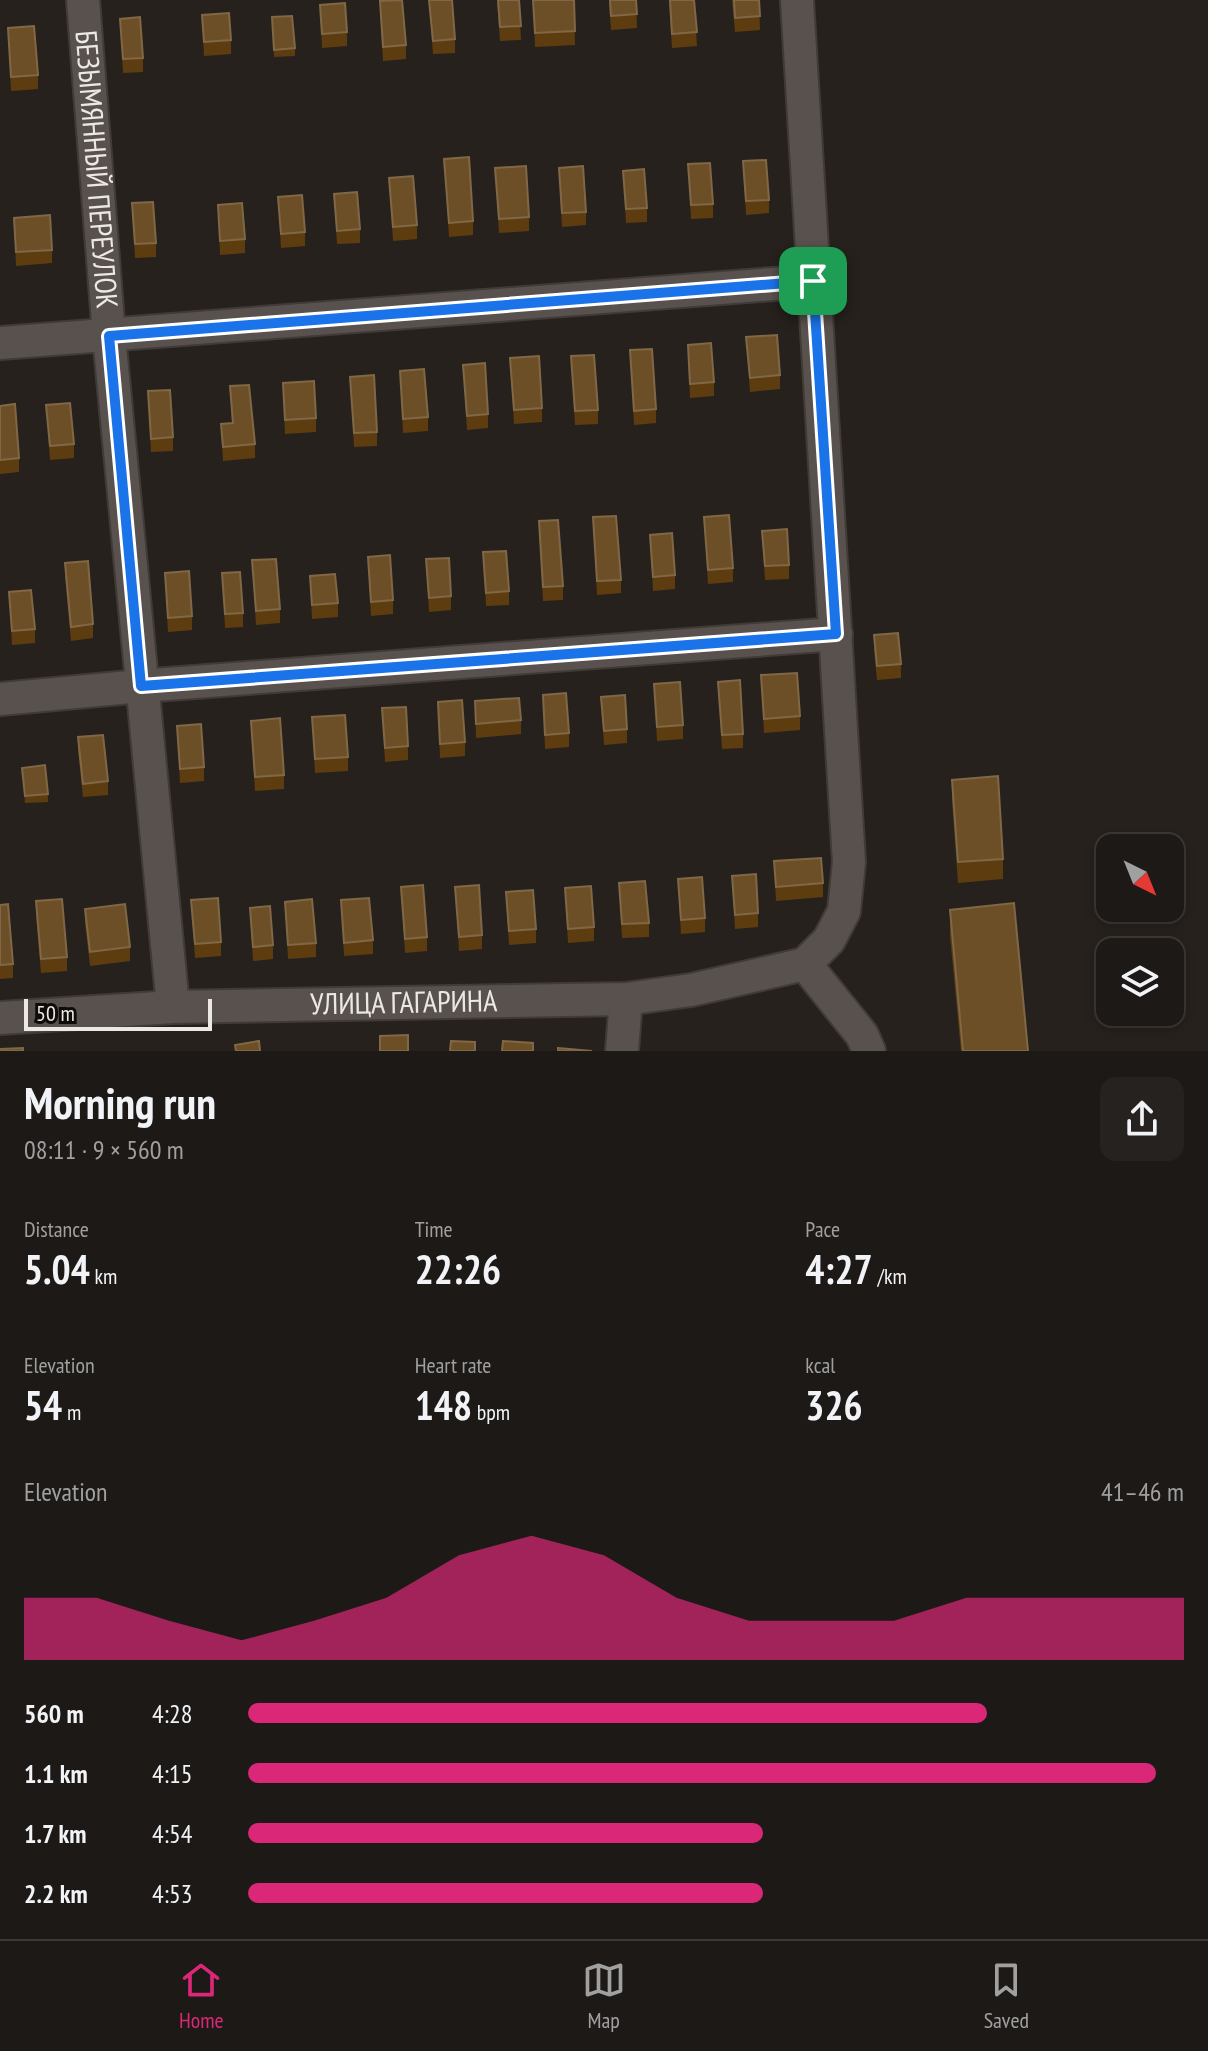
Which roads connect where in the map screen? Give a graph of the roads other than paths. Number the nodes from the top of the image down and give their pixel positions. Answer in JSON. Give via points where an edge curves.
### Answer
{"nodes":[{"id":1,"x":83,"y":0,"type":"edge"},
{"id":2,"x":797,"y":0,"type":"edge"},
{"id":3,"x":813,"y":281,"type":"junction"},
{"id":4,"x":109,"y":336,"type":"junction"},
{"id":5,"x":0,"y":343,"type":"edge"},
{"id":6,"x":836,"y":634,"type":"junction"},
{"id":7,"x":141,"y":686,"type":"junction"},
{"id":8,"x":0,"y":699,"type":"edge"},
{"id":9,"x":805,"y":964,"type":"junction"},
{"id":10,"x":626,"y":999,"type":"junction"},
{"id":11,"x":173,"y":1007,"type":"junction"},
{"id":12,"x":0,"y":1018,"type":"edge"},
{"id":13,"x":622,"y":1051,"type":"edge"},
{"id":14,"x":869,"y":1051,"type":"edge"}],
"edges":[{"from":1,"to":4,"type":"street","name":"БЕЗЫМЯННЫЙ ПЕРЕУЛОК"},
{"from":2,"to":3,"type":"street"},
{"from":3,"to":4,"type":"street"},
{"from":3,"to":6,"type":"street"},
{"from":4,"to":5,"type":"street"},
{"from":4,"to":7,"type":"street","name":"БЕЗЫМЯННЫЙ ПЕРЕУЛОК"},
{"from":6,"to":7,"type":"street"},
{"from":6,"to":9,"type":"street","via":[[849,862],[844,911],[829,940]]},
{"from":7,"to":8,"type":"street"},
{"from":7,"to":11,"type":"street","name":"БЕЗЫМЯННЫЙ ПЕРЕУЛОК"},
{"from":9,"to":10,"type":"street","name":"УЛИЦА ГАГАРИНА"},
{"from":9,"to":14,"type":"street"},
{"from":10,"to":11,"type":"street","name":"УЛИЦА ГАГАРИНА"},
{"from":10,"to":13,"type":"street"},
{"from":11,"to":12,"type":"street","name":"УЛИЦА ГАГАРИНА"}]}
